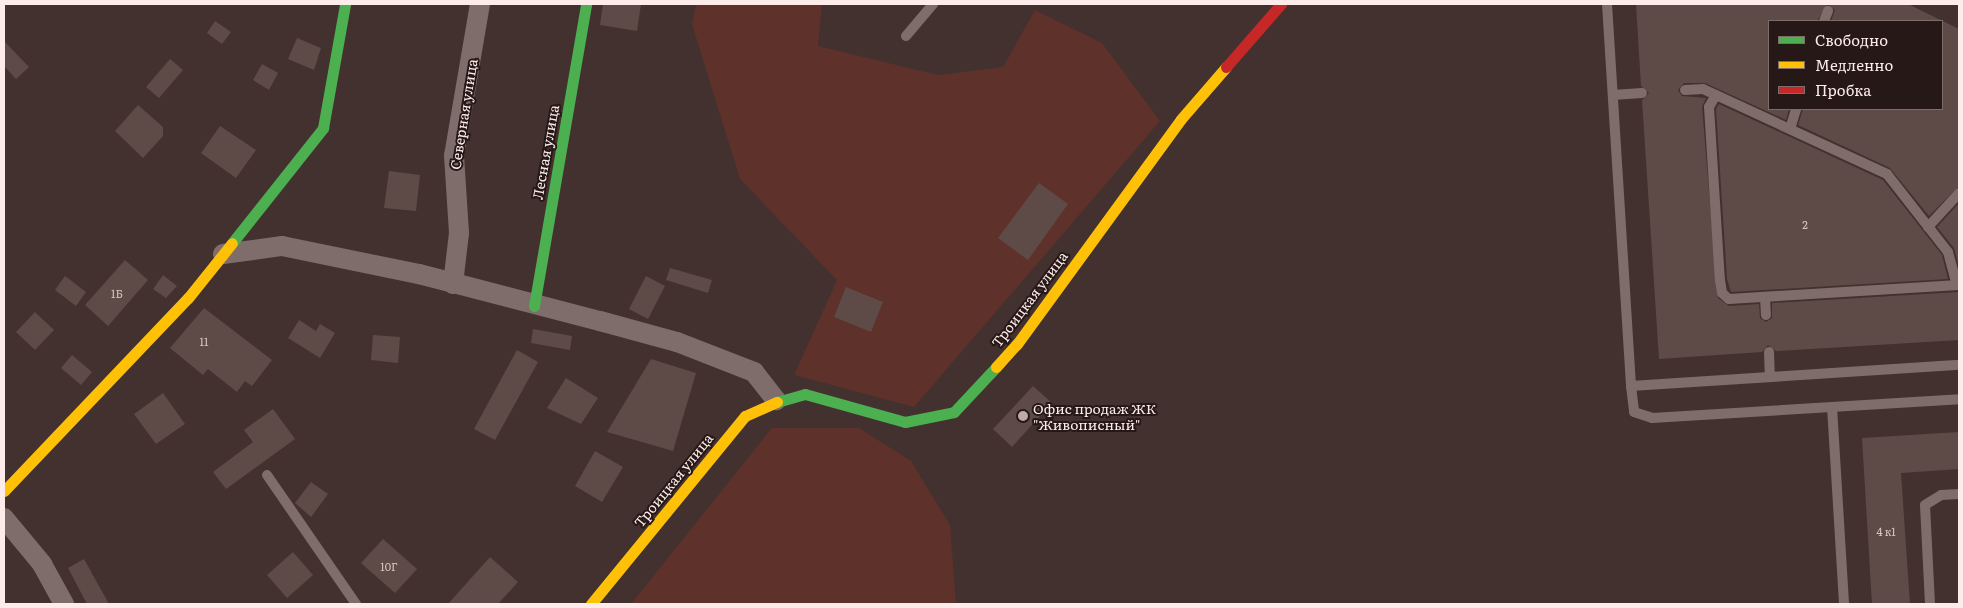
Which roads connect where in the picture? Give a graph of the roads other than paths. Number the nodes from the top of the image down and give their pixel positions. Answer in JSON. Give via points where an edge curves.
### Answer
{"nodes":[{"id":1,"x":345,"y":4,"type":"edge"},
{"id":2,"x":480,"y":4,"type":"edge"},
{"id":3,"x":586,"y":4,"type":"edge"},
{"id":4,"x":933,"y":4,"type":"edge"},
{"id":5,"x":1607,"y":4,"type":"edge"},
{"id":6,"x":1273,"y":6,"type":"edge"},
{"id":7,"x":906,"y":36,"type":"dead end"},
{"id":8,"x":1685,"y":90,"type":"dead end"},
{"id":9,"x":1642,"y":93,"type":"dead end"},
{"id":10,"x":1612,"y":94,"type":"junction"},
{"id":11,"x":1716,"y":95,"type":"junction"},
{"id":12,"x":1796,"y":110,"type":"edge"},
{"id":13,"x":1790,"y":129,"type":"junction"},
{"id":14,"x":1959,"y":193,"type":"edge"},
{"id":15,"x":252,"y":218,"type":"junction"},
{"id":16,"x":1928,"y":226,"type":"junction"},
{"id":17,"x":273,"y":247,"type":"junction"},
{"id":18,"x":223,"y":254,"type":"junction"},
{"id":19,"x":453,"y":284,"type":"junction"},
{"id":20,"x":1958,"y":285,"type":"edge"},
{"id":21,"x":1765,"y":297,"type":"junction"},
{"id":22,"x":534,"y":306,"type":"junction"},
{"id":23,"x":1766,"y":314,"type":"dead end"},
{"id":24,"x":1769,"y":352,"type":"dead end"},
{"id":25,"x":1959,"y":365,"type":"edge"},
{"id":26,"x":1770,"y":377,"type":"junction"},
{"id":27,"x":1631,"y":386,"type":"junction"},
{"id":28,"x":1959,"y":399,"type":"edge"},
{"id":29,"x":776,"y":400,"type":"junction"},
{"id":30,"x":1832,"y":407,"type":"junction"},
{"id":31,"x":267,"y":475,"type":"dead end"},
{"id":32,"x":4,"y":491,"type":"edge"},
{"id":33,"x":1959,"y":494,"type":"edge"},
{"id":34,"x":4,"y":518,"type":"edge"},
{"id":35,"x":64,"y":604,"type":"edge"},
{"id":36,"x":356,"y":604,"type":"edge"},
{"id":37,"x":591,"y":604,"type":"edge"},
{"id":38,"x":1844,"y":604,"type":"edge"},
{"id":39,"x":1930,"y":604,"type":"edge"}],
"edges":[{"from":1,"to":15,"type":"street","via":[[323,128]]},
{"from":2,"to":19,"type":"street","name":"Северная улица","via":[[454,156],[459,233]]},
{"from":3,"to":22,"type":"street","name":"Лесная улица"},
{"from":4,"to":7,"type":"lane"},
{"from":5,"to":10,"type":"lane"},
{"from":6,"to":29,"type":"street","name":"Троицкая улица","via":[[1182,119],[1017,344],[954,412],[905,422],[805,394]]},
{"from":8,"to":11,"type":"lane","via":[[1703,89]]},
{"from":9,"to":10,"type":"lane"},
{"from":10,"to":27,"type":"lane"},
{"from":11,"to":13,"type":"lane"},
{"from":11,"to":21,"type":"lane","via":[[1709,107],[1722,293],[1729,299]]},
{"from":12,"to":13,"type":"lane"},
{"from":13,"to":16,"type":"lane","via":[[1886,174]]},
{"from":14,"to":16,"type":"lane"},
{"from":15,"to":17,"type":"street"},
{"from":15,"to":18,"type":"street"},
{"from":16,"to":20,"type":"lane","via":[[1953,260]]},
{"from":17,"to":18,"type":"street"},
{"from":17,"to":19,"type":"street"},
{"from":18,"to":32,"type":"street","via":[[188,298]]},
{"from":19,"to":22,"type":"street"},
{"from":20,"to":21,"type":"lane"},
{"from":21,"to":23,"type":"lane"},
{"from":22,"to":29,"type":"street","via":[[676,342],[754,372]]},
{"from":24,"to":26,"type":"lane"},
{"from":25,"to":26,"type":"lane"},
{"from":26,"to":27,"type":"lane"},
{"from":27,"to":30,"type":"lane","via":[[1634,412],[1641,418]]},
{"from":28,"to":30,"type":"lane"},
{"from":29,"to":37,"type":"street","name":"Троицкая улица","via":[[745,416]]},
{"from":30,"to":38,"type":"lane"},
{"from":31,"to":36,"type":"lane"},
{"from":33,"to":39,"type":"lane","via":[[1941,495],[1925,505]]},
{"from":34,"to":35,"type":"street","via":[[42,564]]}]}
